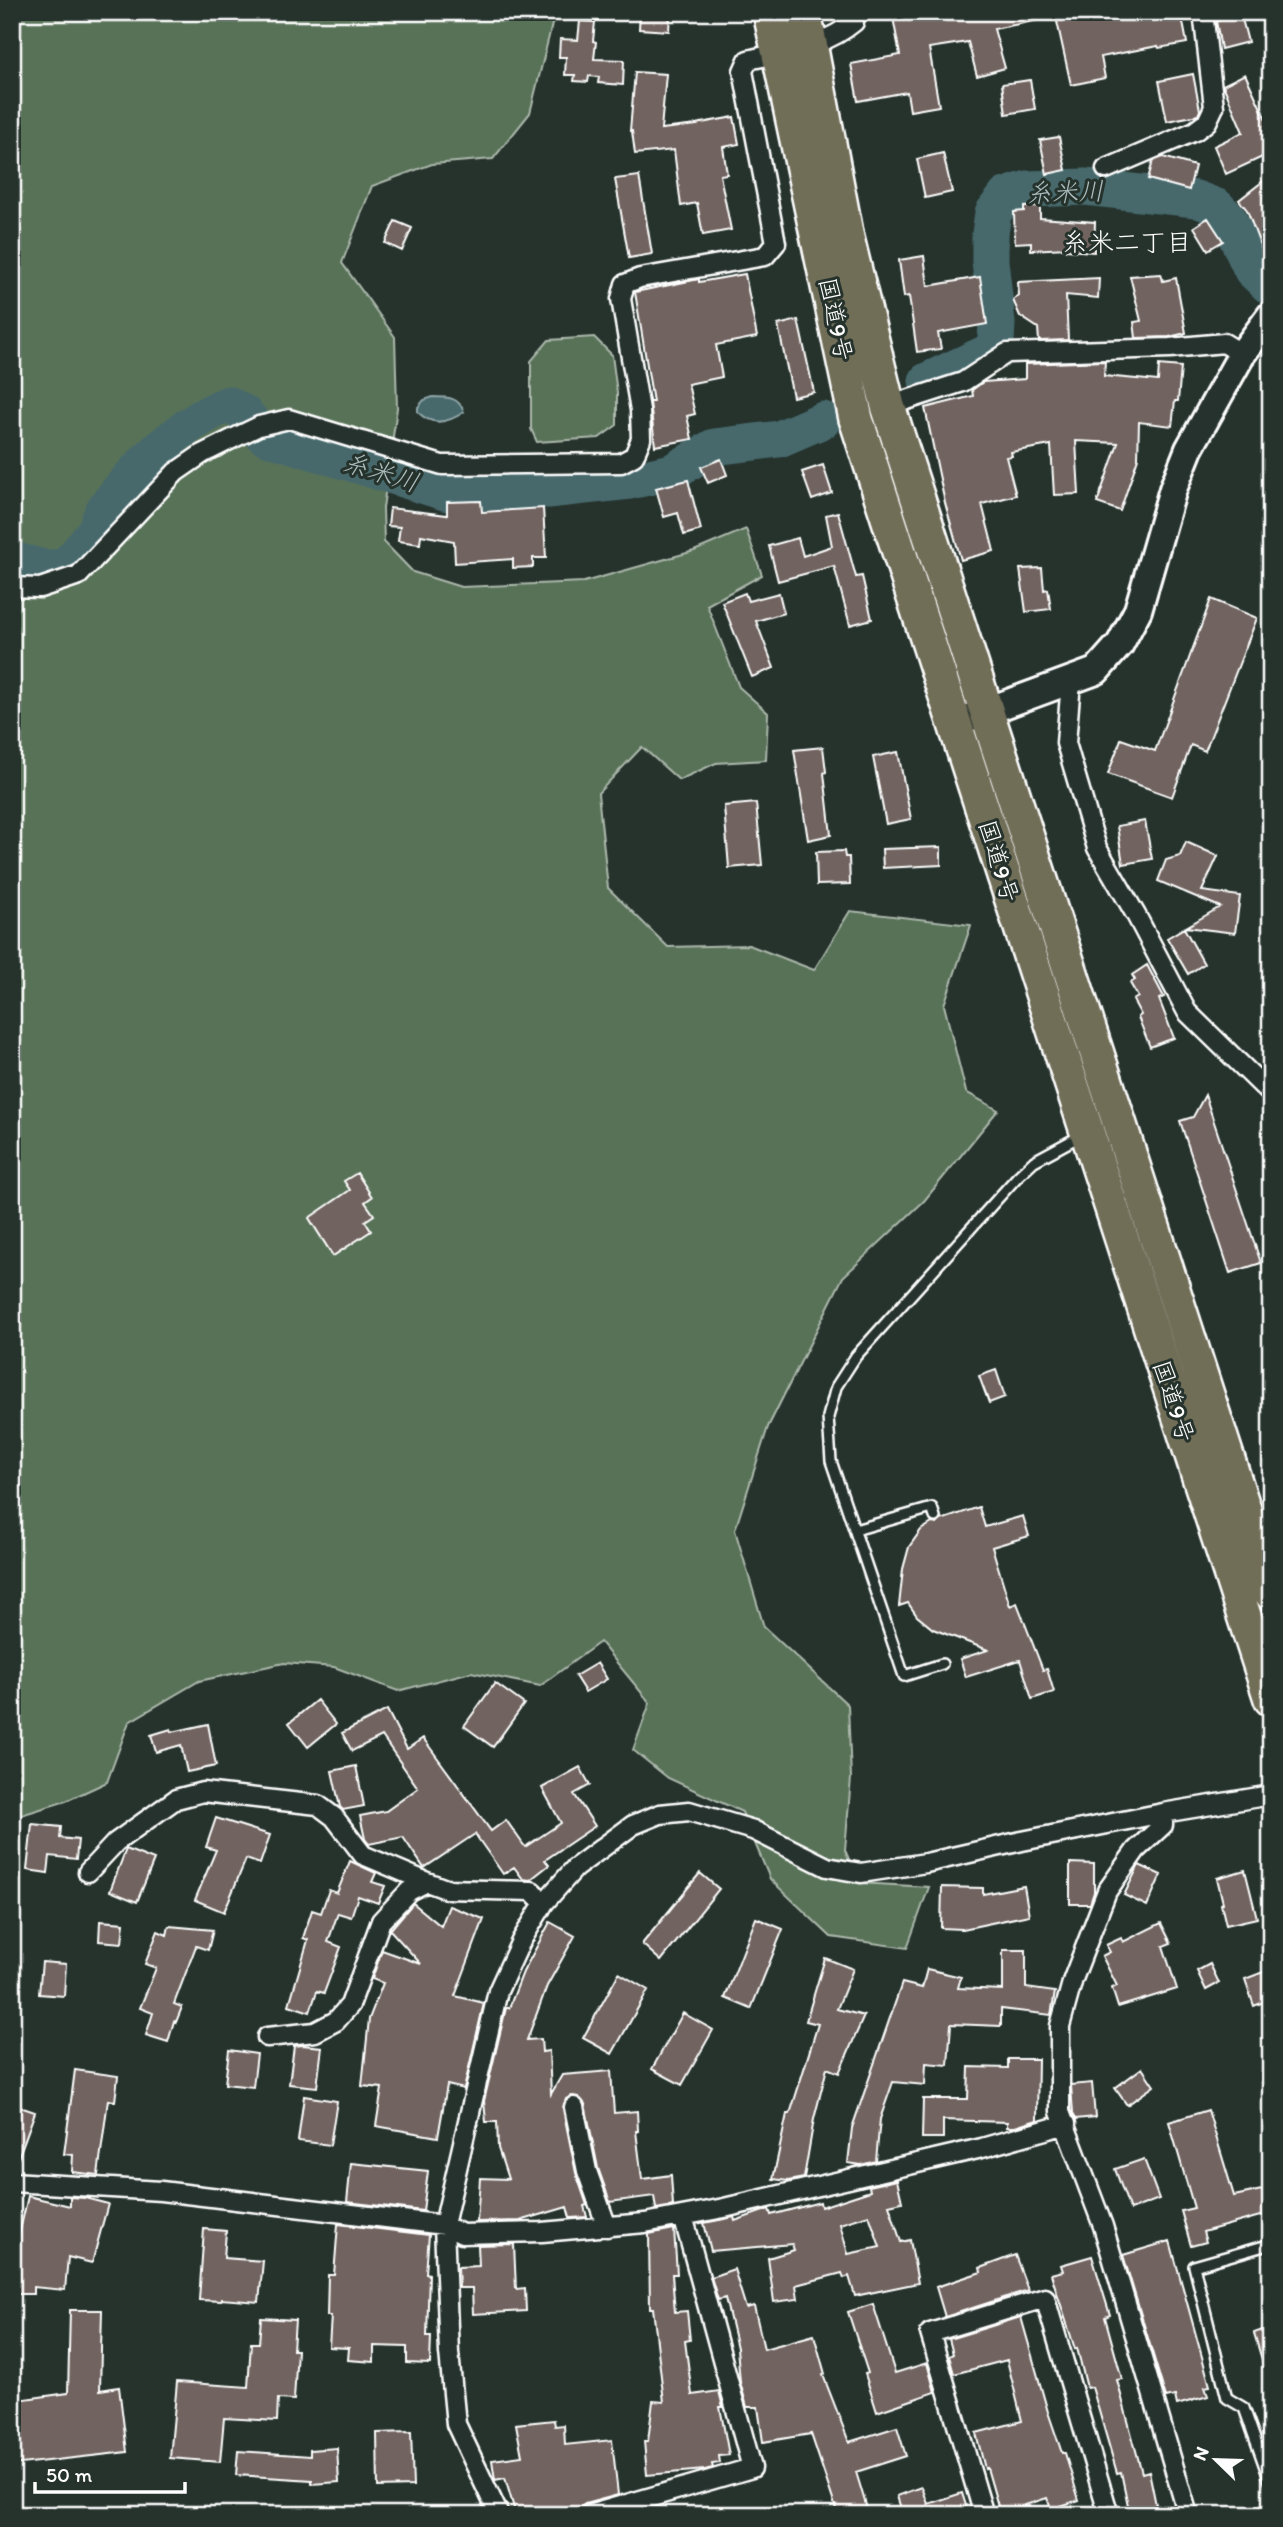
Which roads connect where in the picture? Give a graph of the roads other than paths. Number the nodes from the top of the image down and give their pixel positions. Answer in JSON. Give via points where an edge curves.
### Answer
{"nodes":[{"id":1,"x":770,"y":12,"type":"edge"},
{"id":2,"x":804,"y":12,"type":"edge"},
{"id":3,"x":854,"y":12,"type":"edge"},
{"id":4,"x":1203,"y":12,"type":"edge"},
{"id":5,"x":810,"y":47,"type":"junction"},
{"id":6,"x":777,"y":53,"type":"junction"},
{"id":7,"x":1106,"y":169,"type":"dead end"},
{"id":8,"x":1271,"y":316,"type":"edge"},
{"id":9,"x":1242,"y":354,"type":"junction"},
{"id":10,"x":888,"y":406,"type":"junction"},
{"id":11,"x":12,"y":587,"type":"edge"},
{"id":12,"x":1071,"y":681,"type":"junction"},
{"id":13,"x":988,"y":712,"type":"junction"},
{"id":14,"x":955,"y":722,"type":"junction"},
{"id":15,"x":1271,"y":1094,"type":"edge"},
{"id":16,"x":1088,"y":1132,"type":"junction"},
{"id":17,"x":935,"y":1517,"type":"dead end"},
{"id":18,"x":856,"y":1530,"type":"junction"},
{"id":19,"x":1271,"y":1593,"type":"edge"},
{"id":20,"x":942,"y":1664,"type":"dead end"},
{"id":21,"x":1271,"y":1699,"type":"edge"},
{"id":22,"x":1271,"y":1796,"type":"edge"},
{"id":23,"x":1163,"y":1813,"type":"junction"},
{"id":24,"x":88,"y":1872,"type":"dead end"},
{"id":25,"x":426,"y":1882,"type":"junction"},
{"id":26,"x":544,"y":1903,"type":"junction"},
{"id":27,"x":267,"y":2037,"type":"dead end"},
{"id":28,"x":574,"y":2107,"type":"dead end"},
{"id":29,"x":1066,"y":2124,"type":"junction"},
{"id":30,"x":12,"y":2182,"type":"edge"},
{"id":31,"x":683,"y":2216,"type":"junction"},
{"id":32,"x":444,"y":2225,"type":"junction"},
{"id":33,"x":607,"y":2227,"type":"junction"},
{"id":34,"x":1271,"y":2244,"type":"edge"},
{"id":35,"x":1271,"y":2484,"type":"edge"},
{"id":36,"x":499,"y":2515,"type":"edge"},
{"id":37,"x":589,"y":2515,"type":"edge"},
{"id":38,"x":984,"y":2515,"type":"edge"},
{"id":39,"x":1109,"y":2515,"type":"edge"},
{"id":40,"x":1188,"y":2515,"type":"edge"}],
"edges":[{"from":1,"to":6,"type":"highway","name":"国道9号"},
{"from":2,"to":5,"type":"highway","name":"国道9号"},
{"from":3,"to":5,"type":"street","via":[[854,22],[840,34]]},
{"from":4,"to":7,"type":"street","via":[[1214,107],[1208,122]]},
{"from":5,"to":6,"type":"street"},
{"from":5,"to":10,"type":"highway","name":"国道9号","via":[[846,238]]},
{"from":6,"to":11,"type":"street","via":[[748,60],[743,71],[776,243],[765,256],[625,284],[621,299],[641,429],[634,456],[621,463],[442,465],[289,419],[259,426],[176,472],[79,575],[40,588]]},
{"from":6,"to":14,"type":"highway","name":"国道9号","via":[[856,419]]},
{"from":8,"to":9,"type":"street"},
{"from":9,"to":10,"type":"street","via":[[1224,343],[1007,353],[963,382]]},
{"from":9,"to":12,"type":"street","via":[[1189,449],[1138,610],[1120,644],[1096,671]]},
{"from":10,"to":13,"type":"highway","name":"国道9号"},
{"from":12,"to":13,"type":"street"},
{"from":12,"to":15,"type":"street","via":[[1066,743],[1097,848],[1186,1012]]},
{"from":13,"to":14,"type":"street"},
{"from":13,"to":19,"type":"highway","name":"国道9号"},
{"from":14,"to":16,"type":"highway","name":"国道9号"},
{"from":16,"to":18,"type":"lane","via":[[1034,1161],[1018,1176],[856,1356],[836,1387],[828,1417],[831,1461]]},
{"from":16,"to":21,"type":"highway","name":"国道9号"},
{"from":17,"to":18,"type":"lane","via":[[932,1508]]},
{"from":18,"to":20,"type":"lane","via":[[904,1676]]},
{"from":22,"to":23,"type":"street"},
{"from":23,"to":26,"type":"street","via":[[861,1873],[827,1867],[753,1830],[689,1811],[660,1814],[633,1825],[575,1868]]},
{"from":23,"to":29,"type":"street","via":[[1163,1825],[1136,1850],[1107,1891],[1073,1979],[1060,2026],[1060,2112]]},
{"from":24,"to":25,"type":"street","via":[[116,1842],[176,1799],[203,1792],[318,1805],[334,1817],[363,1855]]},
{"from":25,"to":26,"type":"street","via":[[446,1889],[532,1891]]},
{"from":25,"to":27,"type":"street","via":[[409,1891],[381,1922],[350,2005],[336,2021],[315,2032]]},
{"from":26,"to":32,"type":"street","via":[[498,1991]]},
{"from":28,"to":33,"type":"street","via":[[587,2171]]},
{"from":29,"to":31,"type":"street","via":[[982,2148]]},
{"from":29,"to":40,"type":"street","via":[[1103,2226]]},
{"from":30,"to":32,"type":"street","via":[[161,2191]]},
{"from":31,"to":33,"type":"street"},
{"from":31,"to":37,"type":"street","via":[[752,2468]]},
{"from":32,"to":33,"type":"street","via":[[462,2234]]},
{"from":32,"to":36,"type":"street","via":[[456,2424]]},
{"from":34,"to":35,"type":"lane","via":[[1194,2266],[1227,2398],[1244,2408]]},
{"from":38,"to":39,"type":"street","via":[[930,2333],[1045,2298]]}]}
